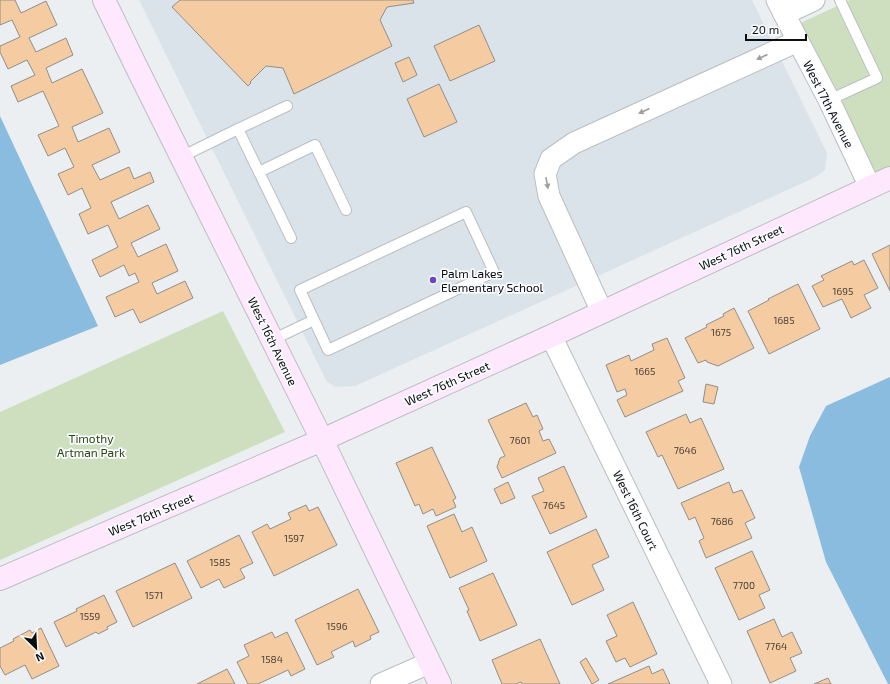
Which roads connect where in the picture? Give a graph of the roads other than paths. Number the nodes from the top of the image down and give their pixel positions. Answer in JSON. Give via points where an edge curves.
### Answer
{"nodes":[{"id":1,"x":104,"y":0,"type":"edge"},
{"id":2,"x":814,"y":0,"type":"edge"},
{"id":3,"x":840,"y":0,"type":"edge"},
{"id":4,"x":781,"y":7,"type":"edge"},
{"id":5,"x":798,"y":41,"type":"junction"},
{"id":6,"x":829,"y":100,"type":"junction"},
{"id":7,"x":287,"y":106,"type":"dead end"},
{"id":8,"x":238,"y":129,"type":"junction"},
{"id":9,"x":181,"y":156,"type":"junction"},
{"id":10,"x":259,"y":172,"type":"junction"},
{"id":11,"x":890,"y":178,"type":"edge"},
{"id":12,"x":870,"y":187,"type":"junction"},
{"id":13,"x":346,"y":210,"type":"dead end"},
{"id":14,"x":291,"y":238,"type":"dead end"},
{"id":15,"x":602,"y":312,"type":"junction"},
{"id":16,"x":314,"y":320,"type":"junction"},
{"id":17,"x":551,"y":336,"type":"junction"},
{"id":18,"x":272,"y":340,"type":"junction"},
{"id":19,"x":322,"y":440,"type":"junction"},
{"id":20,"x":0,"y":579,"type":"edge"},
{"id":21,"x":429,"y":663,"type":"junction"},
{"id":22,"x":381,"y":684,"type":"edge"},
{"id":23,"x":440,"y":684,"type":"edge"},
{"id":24,"x":721,"y":684,"type":"edge"}],
"edges":[{"from":1,"to":9,"type":"street","name":"West 16th Avenue"},
{"from":2,"to":4,"type":"street"},
{"from":3,"to":6,"type":"lane","via":[[876,78]]},
{"from":4,"to":5,"type":"street","name":"West 17th Avenue"},
{"from":5,"to":6,"type":"street","name":"West 17th Avenue"},
{"from":5,"to":15,"type":"street","one_way":true,"via":[[574,142],[551,159],[545,174],[549,196]]},
{"from":6,"to":12,"type":"street","name":"West 17th Avenue"},
{"from":7,"to":8,"type":"lane"},
{"from":8,"to":9,"type":"lane"},
{"from":8,"to":10,"type":"lane"},
{"from":9,"to":18,"type":"street","name":"West 16th Avenue"},
{"from":10,"to":13,"type":"lane","via":[[315,145]]},
{"from":10,"to":14,"type":"lane"},
{"from":11,"to":12,"type":"street","name":"West 76th Street"},
{"from":12,"to":15,"type":"street","name":"West 76th Street"},
{"from":15,"to":17,"type":"street","name":"West 76th Street"},
{"from":16,"to":16,"type":"lane","via":[[328,350],[494,272],[466,212],[300,290]]},
{"from":16,"to":18,"type":"lane"},
{"from":17,"to":19,"type":"street","name":"West 76th Street"},
{"from":17,"to":24,"type":"street","name":"West 16th Court"},
{"from":18,"to":19,"type":"street","name":"West 16th Avenue"},
{"from":19,"to":20,"type":"street","name":"West 76th Street"},
{"from":19,"to":21,"type":"street","name":"West 16th Avenue"},
{"from":21,"to":22,"type":"street"},
{"from":21,"to":23,"type":"street","name":"West 16th Avenue"}]}
